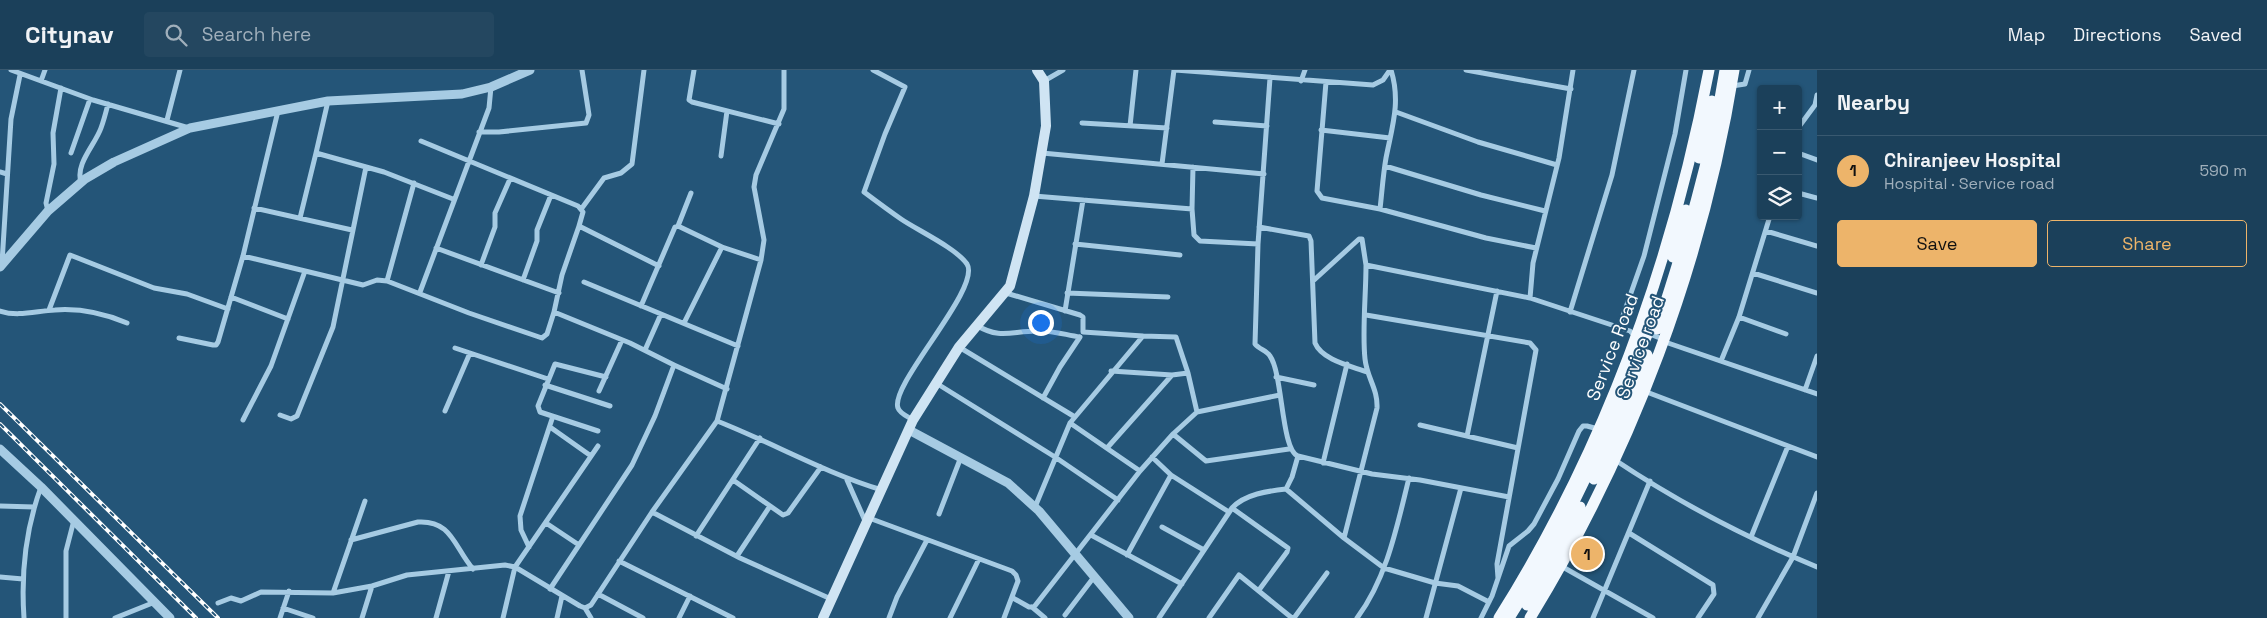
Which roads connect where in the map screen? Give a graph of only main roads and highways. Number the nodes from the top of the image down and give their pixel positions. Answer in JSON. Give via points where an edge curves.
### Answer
{"nodes":[{"id":1,"x":1037,"y":70,"type":"edge"},
{"id":2,"x":1709,"y":70,"type":"edge"},
{"id":3,"x":1718,"y":70,"type":"edge"},
{"id":4,"x":1725,"y":70,"type":"edge"},
{"id":5,"x":1734,"y":70,"type":"edge"},
{"id":6,"x":1660,"y":336,"type":"junction"},
{"id":7,"x":1644,"y":353,"type":"junction"},
{"id":8,"x":823,"y":618,"type":"edge"},
{"id":9,"x":1499,"y":618,"type":"edge"},
{"id":10,"x":1509,"y":618,"type":"edge"},
{"id":11,"x":1518,"y":618,"type":"edge"},
{"id":12,"x":1530,"y":618,"type":"edge"}],
"edges":[{"from":1,"to":8,"type":"main road","via":[[1044,81],[1046,126],[1034,196],[1010,286],[959,347],[911,425]]},
{"from":2,"to":9,"type":"highway","name":"Service Road","via":[[1675,218],[1619,381],[1568,496]]},
{"from":3,"to":6,"type":"highway"},
{"from":4,"to":6,"type":"highway","via":[[1703,178]]},
{"from":5,"to":6,"type":"highway","name":"Service road","via":[[1709,192]]},
{"from":6,"to":7,"type":"highway","bridge":true},
{"from":6,"to":12,"type":"highway","name":"Service road","via":[[1644,390],[1615,460],[1583,525]]},
{"from":7,"to":10,"type":"highway","via":[[1579,494]]},
{"from":7,"to":11,"type":"highway","via":[[1630,403],[1607,454],[1553,561]]}]}
